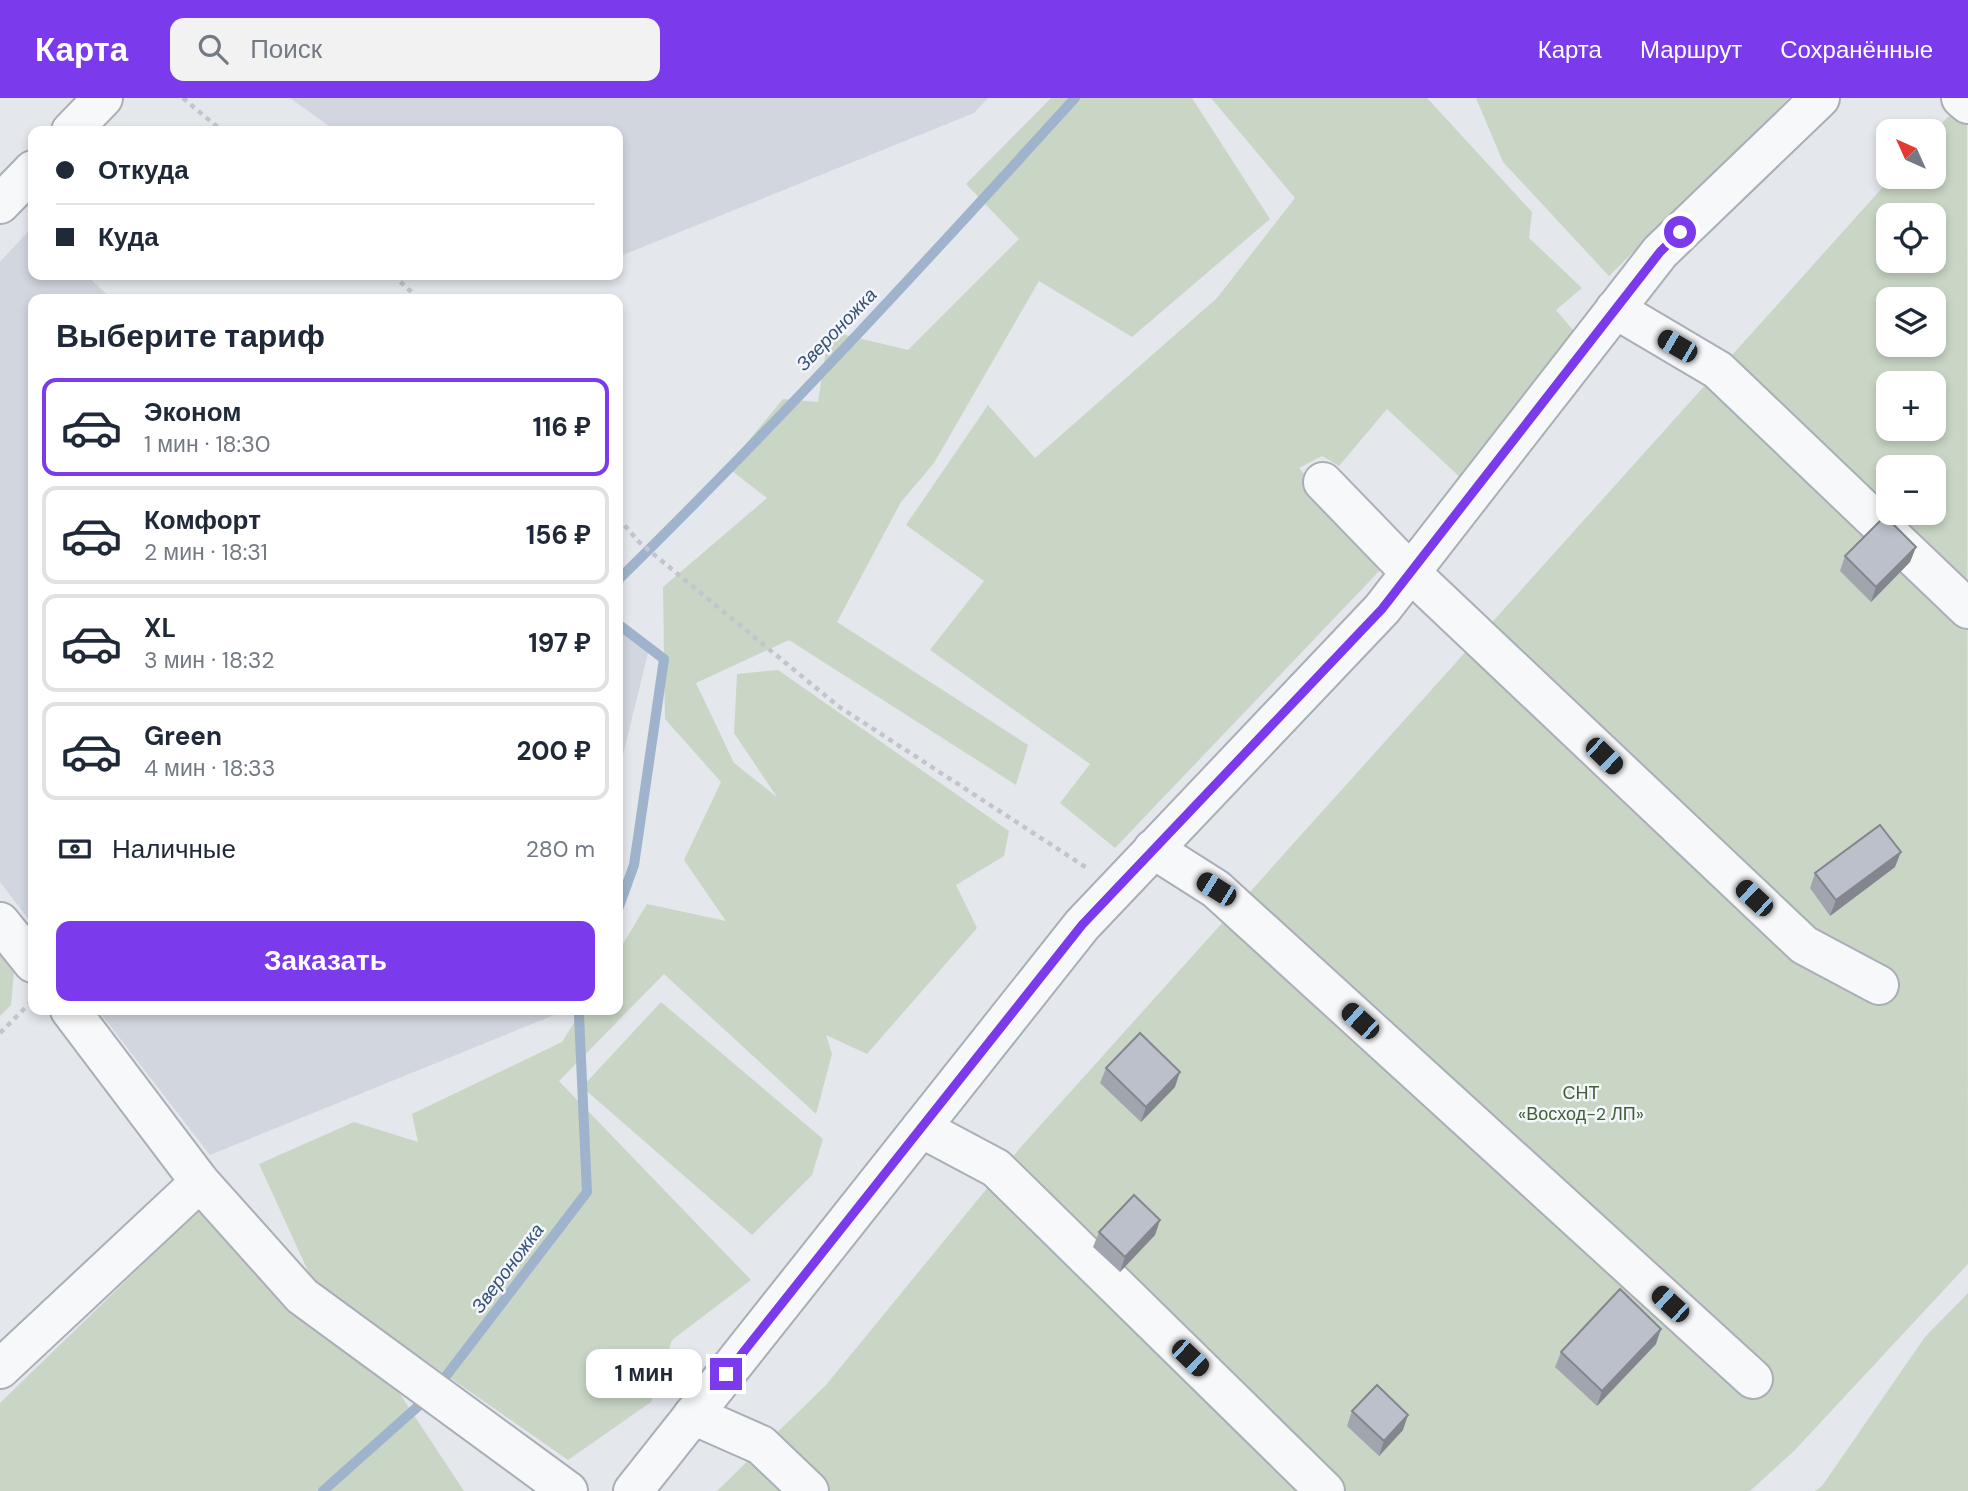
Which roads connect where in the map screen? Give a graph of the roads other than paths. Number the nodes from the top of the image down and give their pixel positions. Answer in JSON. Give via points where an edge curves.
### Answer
{"nodes":[{"id":1,"x":103,"y":98,"type":"edge"},
{"id":2,"x":1820,"y":98,"type":"edge"},
{"id":3,"x":1961,"y":98,"type":"edge"},
{"id":4,"x":1968,"y":104,"type":"edge"},
{"id":5,"x":76,"y":126,"type":"edge"},
{"id":6,"x":28,"y":175,"type":"edge"},
{"id":7,"x":0,"y":204,"type":"edge"},
{"id":8,"x":1615,"y":309,"type":"junction"},
{"id":9,"x":1323,"y":482,"type":"dead end"},
{"id":10,"x":1410,"y":572,"type":"junction"},
{"id":11,"x":1968,"y":609,"type":"edge"},
{"id":12,"x":1153,"y":849,"type":"junction"},
{"id":13,"x":0,"y":922,"type":"edge"},
{"id":14,"x":28,"y":957,"type":"edge"},
{"id":15,"x":1879,"y":985,"type":"dead end"},
{"id":16,"x":74,"y":1015,"type":"edge"},
{"id":17,"x":921,"y":1128,"type":"junction"},
{"id":18,"x":200,"y":1182,"type":"junction"},
{"id":19,"x":0,"y":1369,"type":"edge"},
{"id":20,"x":1753,"y":1380,"type":"dead end"},
{"id":21,"x":693,"y":1415,"type":"junction"},
{"id":22,"x":568,"y":1491,"type":"edge"},
{"id":23,"x":633,"y":1491,"type":"edge"},
{"id":24,"x":809,"y":1491,"type":"edge"},
{"id":25,"x":1325,"y":1491,"type":"edge"}],
"edges":[{"from":1,"to":5,"type":"street"},
{"from":2,"to":8,"type":"street","via":[[1660,252]]},
{"from":3,"to":4,"type":"street"},
{"from":6,"to":7,"type":"street"},
{"from":8,"to":10,"type":"street"},
{"from":8,"to":11,"type":"street","via":[[1718,370]]},
{"from":9,"to":10,"type":"street"},
{"from":10,"to":12,"type":"street","via":[[1382,609]]},
{"from":10,"to":15,"type":"street","via":[[1804,945]]},
{"from":12,"to":17,"type":"street","via":[[1082,925]]},
{"from":12,"to":20,"type":"street","via":[[1216,889]]},
{"from":13,"to":14,"type":"street"},
{"from":16,"to":18,"type":"street"},
{"from":17,"to":21,"type":"street"},
{"from":17,"to":25,"type":"street","via":[[996,1168]]},
{"from":18,"to":19,"type":"street"},
{"from":18,"to":22,"type":"street","via":[[302,1296]]},
{"from":21,"to":23,"type":"street"},
{"from":21,"to":24,"type":"street","via":[[761,1445]]}]}
